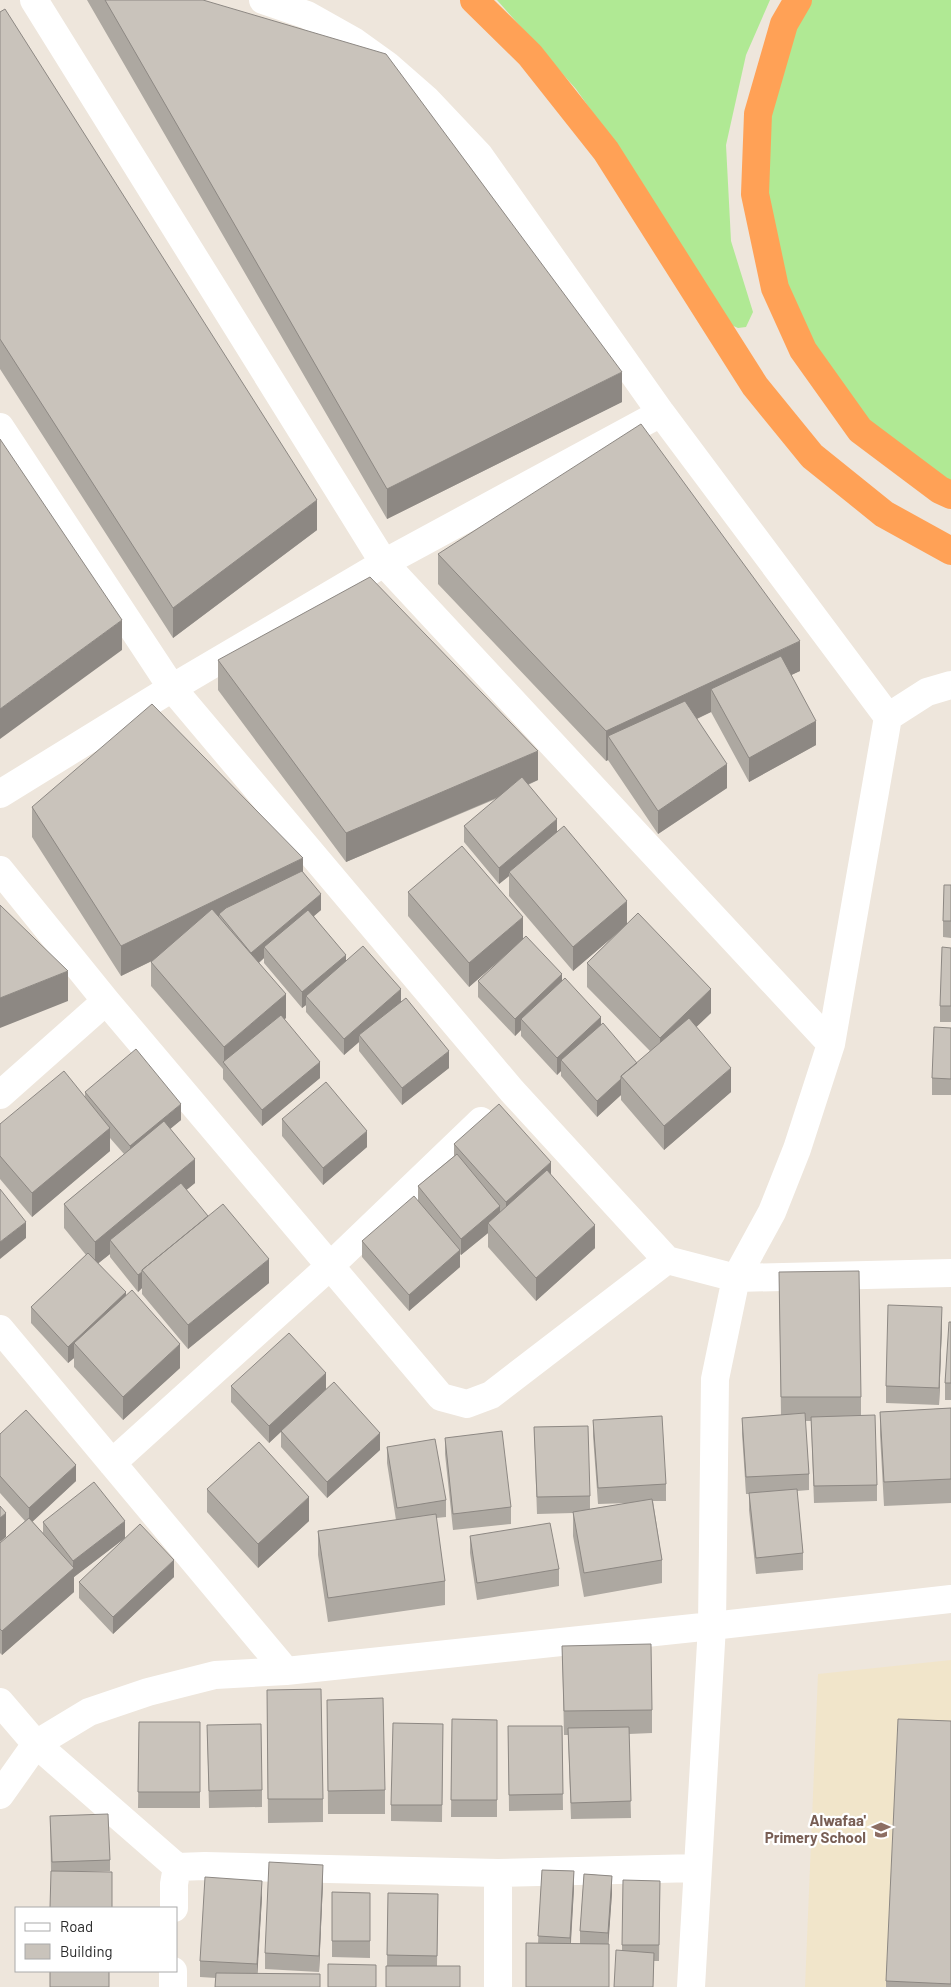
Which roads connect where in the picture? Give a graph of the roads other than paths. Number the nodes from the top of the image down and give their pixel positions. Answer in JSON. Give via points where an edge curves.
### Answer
{"nodes":[{"id":1,"x":34,"y":0,"type":"edge"},
{"id":2,"x":263,"y":0,"type":"edge"},
{"id":3,"x":474,"y":0,"type":"edge"},
{"id":4,"x":798,"y":0,"type":"edge"},
{"id":5,"x":661,"y":413,"type":"junction"},
{"id":6,"x":0,"y":427,"type":"edge"},
{"id":7,"x":951,"y":495,"type":"edge"},
{"id":8,"x":951,"y":550,"type":"edge"},
{"id":9,"x":384,"y":563,"type":"junction"},
{"id":10,"x":951,"y":686,"type":"edge"},
{"id":11,"x":172,"y":688,"type":"junction"},
{"id":12,"x":888,"y":717,"type":"junction"},
{"id":13,"x":0,"y":794,"type":"edge"},
{"id":14,"x":0,"y":870,"type":"edge"},
{"id":15,"x":106,"y":1001,"type":"junction"},
{"id":16,"x":832,"y":1044,"type":"junction"},
{"id":17,"x":512,"y":1091,"type":"junction"},
{"id":18,"x":0,"y":1095,"type":"edge"},
{"id":19,"x":667,"y":1260,"type":"junction"},
{"id":20,"x":330,"y":1266,"type":"junction"},
{"id":21,"x":951,"y":1273,"type":"edge"},
{"id":22,"x":736,"y":1278,"type":"junction"},
{"id":23,"x":0,"y":1329,"type":"edge"},
{"id":24,"x":112,"y":1463,"type":"junction"},
{"id":25,"x":951,"y":1599,"type":"edge"},
{"id":26,"x":712,"y":1626,"type":"junction"},
{"id":27,"x":286,"y":1671,"type":"junction"},
{"id":28,"x":0,"y":1702,"type":"edge"},
{"id":29,"x":36,"y":1744,"type":"junction"},
{"id":30,"x":0,"y":1795,"type":"edge"},
{"id":31,"x":177,"y":1867,"type":"junction"},
{"id":32,"x":697,"y":1868,"type":"junction"},
{"id":33,"x":498,"y":1873,"type":"junction"},
{"id":34,"x":174,"y":1907,"type":"edge"},
{"id":35,"x":173,"y":1972,"type":"edge"},
{"id":36,"x":173,"y":1987,"type":"edge"},
{"id":37,"x":498,"y":1987,"type":"edge"},
{"id":38,"x":691,"y":1987,"type":"edge"}],
"edges":[{"from":1,"to":9,"type":"street"},
{"from":2,"to":5,"type":"street","via":[[307,15],[355,42],[427,100],[479,155]]},
{"from":3,"to":8,"type":"highway","via":[[530,54],[606,152],[755,386],[812,456],[884,514]]},
{"from":4,"to":7,"type":"highway","via":[[784,24],[758,114],[755,194],[775,288],[803,350],[860,430]]},
{"from":5,"to":9,"type":"street"},
{"from":5,"to":12,"type":"street"},
{"from":6,"to":11,"type":"street"},
{"from":9,"to":11,"type":"street"},
{"from":9,"to":16,"type":"street"},
{"from":10,"to":12,"type":"street","via":[[927,692]]},
{"from":11,"to":13,"type":"street"},
{"from":11,"to":17,"type":"street"},
{"from":12,"to":16,"type":"street"},
{"from":14,"to":15,"type":"street"},
{"from":15,"to":18,"type":"street"},
{"from":15,"to":20,"type":"street"},
{"from":16,"to":22,"type":"street","via":[[772,1212]]},
{"from":17,"to":19,"type":"street"},
{"from":17,"to":20,"type":"street"},
{"from":19,"to":20,"type":"street","via":[[491,1395],[467,1404],[441,1398]]},
{"from":19,"to":22,"type":"street"},
{"from":20,"to":24,"type":"street"},
{"from":21,"to":22,"type":"street"},
{"from":22,"to":26,"type":"street","via":[[715,1379]]},
{"from":23,"to":24,"type":"street"},
{"from":24,"to":27,"type":"street"},
{"from":25,"to":26,"type":"street"},
{"from":26,"to":27,"type":"street"},
{"from":26,"to":32,"type":"street"},
{"from":27,"to":29,"type":"street","via":[[214,1675],[148,1692],[89,1712]]},
{"from":28,"to":29,"type":"street"},
{"from":29,"to":30,"type":"street"},
{"from":29,"to":31,"type":"street"},
{"from":31,"to":33,"type":"street"},
{"from":31,"to":34,"type":"street"},
{"from":32,"to":33,"type":"street"},
{"from":32,"to":38,"type":"street"},
{"from":33,"to":37,"type":"street"},
{"from":35,"to":36,"type":"street"}]}
